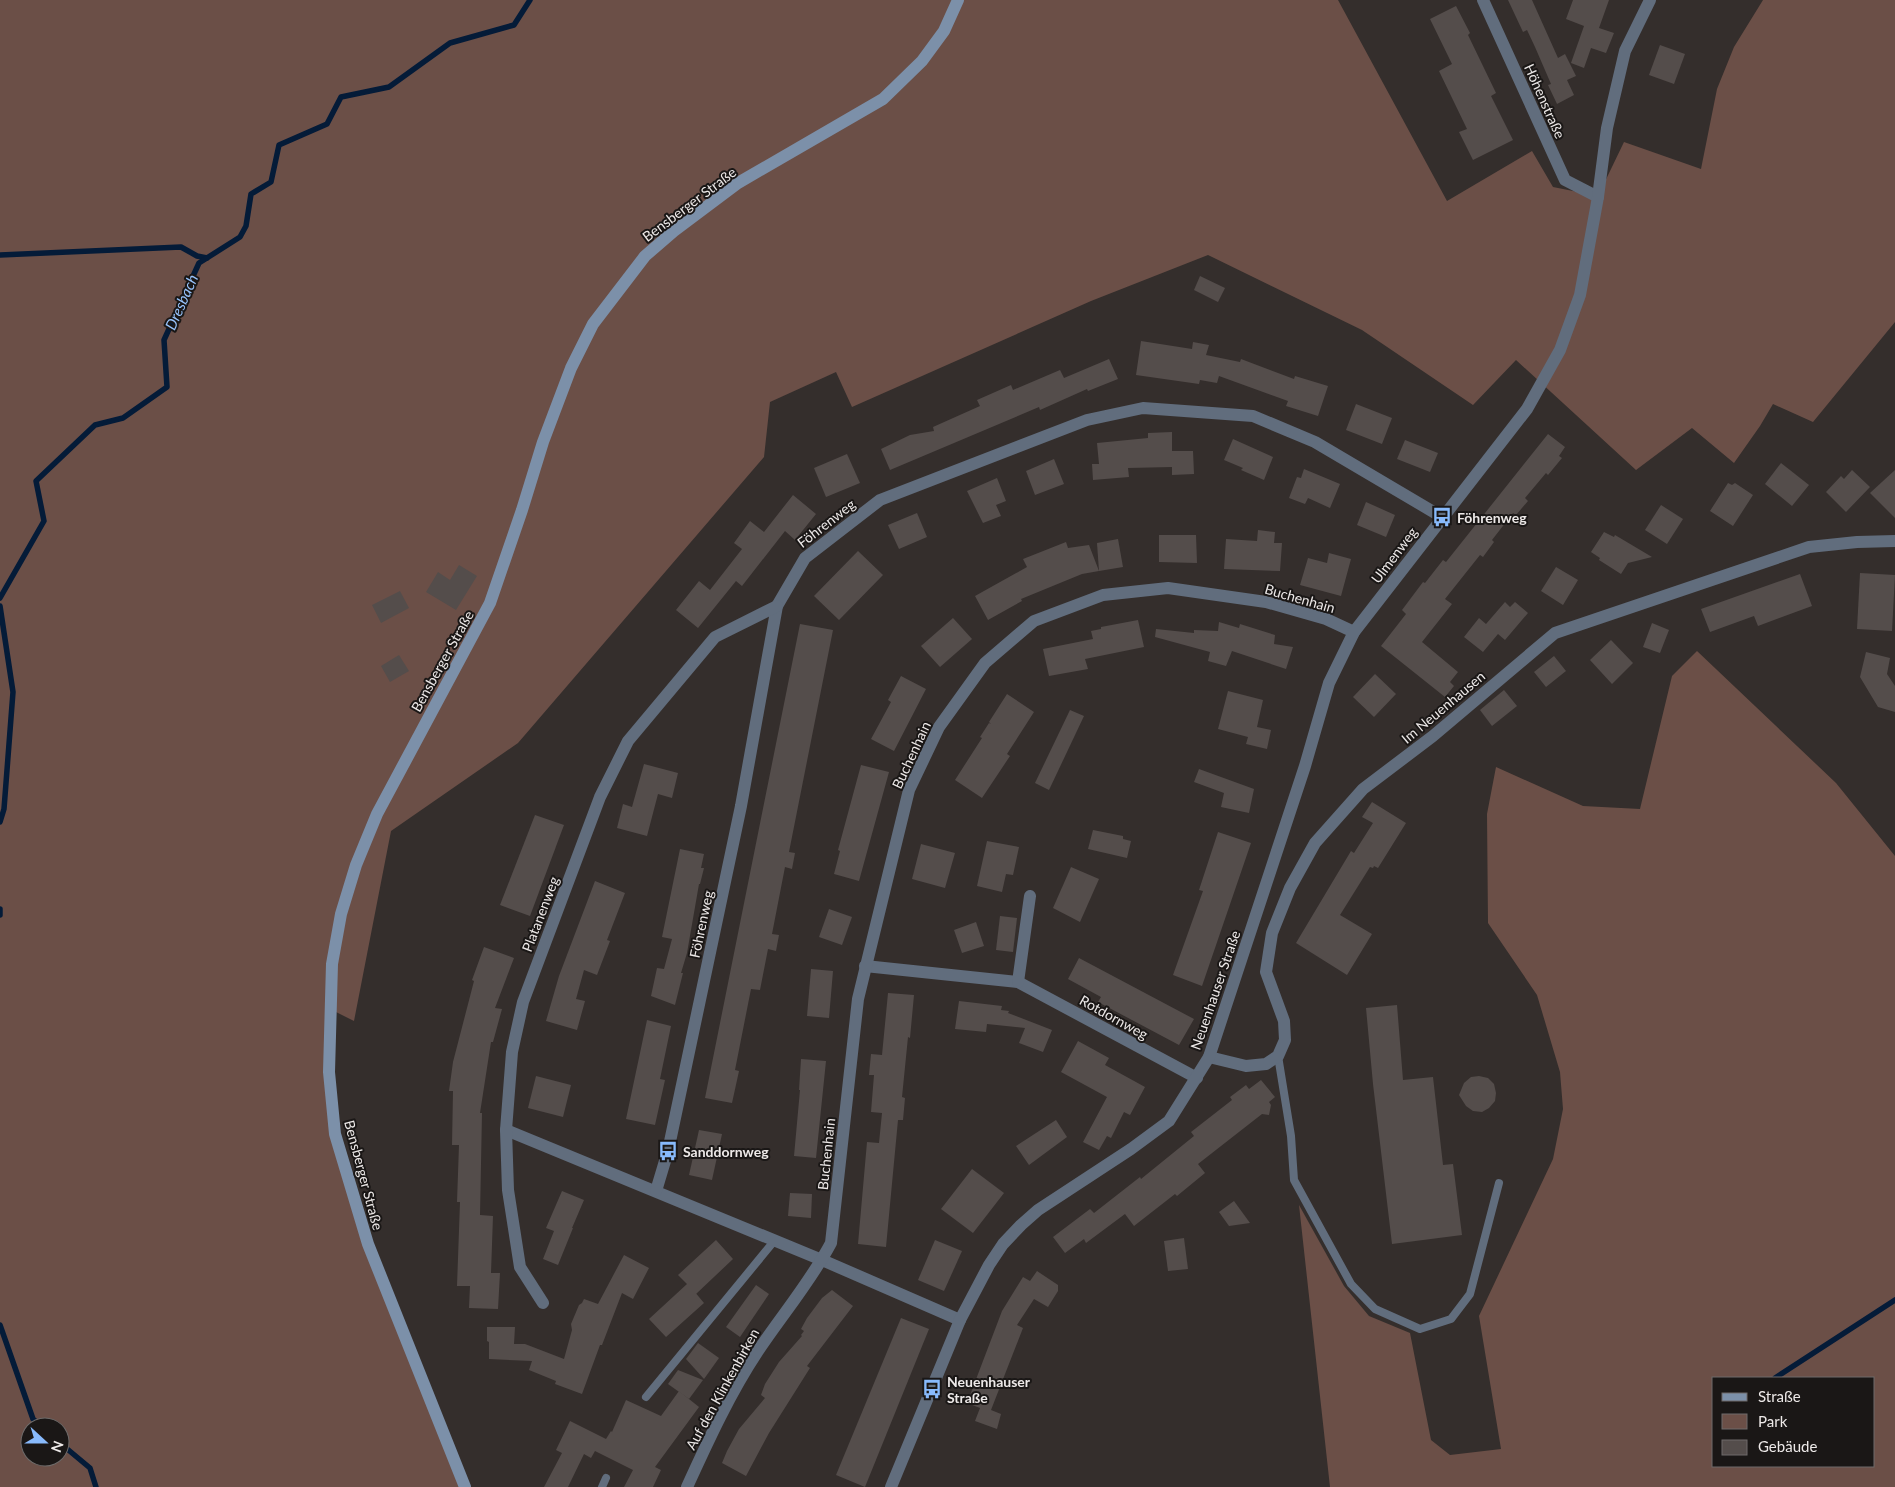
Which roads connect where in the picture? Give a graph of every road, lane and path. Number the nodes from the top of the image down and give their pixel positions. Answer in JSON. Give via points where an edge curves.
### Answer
{"nodes":[{"id":1,"x":958,"y":0,"type":"edge"},
{"id":2,"x":1483,"y":0,"type":"edge"},
{"id":3,"x":1650,"y":0,"type":"edge"},
{"id":4,"x":1598,"y":196,"type":"junction"},
{"id":5,"x":1442,"y":517,"type":"junction"},
{"id":6,"x":1895,"y":541,"type":"edge"},
{"id":7,"x":777,"y":606,"type":"junction"},
{"id":8,"x":1354,"y":632,"type":"junction"},
{"id":9,"x":1281,"y":837,"type":"joint"},
{"id":10,"x":1030,"y":896,"type":"dead end"},
{"id":11,"x":865,"y":966,"type":"junction"},
{"id":12,"x":1018,"y":982,"type":"junction"},
{"id":13,"x":1278,"y":1056,"type":"junction"},
{"id":14,"x":1209,"y":1058,"type":"junction"},
{"id":15,"x":1197,"y":1078,"type":"junction"},
{"id":16,"x":506,"y":1130,"type":"junction"},
{"id":17,"x":1499,"y":1183,"type":"dead end"},
{"id":18,"x":656,"y":1191,"type":"junction"},
{"id":19,"x":775,"y":1240,"type":"junction"},
{"id":20,"x":822,"y":1260,"type":"junction"},
{"id":21,"x":543,"y":1303,"type":"dead end"},
{"id":22,"x":960,"y":1320,"type":"junction"},
{"id":23,"x":646,"y":1397,"type":"dead end"},
{"id":24,"x":606,"y":1478,"type":"dead end"},
{"id":25,"x":466,"y":1487,"type":"edge"},
{"id":26,"x":602,"y":1487,"type":"edge"},
{"id":27,"x":687,"y":1487,"type":"edge"},
{"id":28,"x":891,"y":1487,"type":"edge"}],
"edges":[{"from":1,"to":25,"type":"main road","name":"Bensberger Straße","via":[[944,31],[922,61],[883,99],[738,183],[674,231],[646,256],[594,324],[571,368],[543,442],[490,603],[377,814],[356,865],[341,914],[332,964],[329,1072],[335,1134],[368,1244]]},
{"from":2,"to":4,"type":"street","name":"Höhenstraße","via":[[1565,180]]},
{"from":3,"to":4,"type":"street","name":"Ulmenweg","via":[[1625,51],[1607,128]]},
{"from":4,"to":5,"type":"street","name":"Ulmenweg","via":[[1580,295],[1560,350],[1527,409]]},
{"from":5,"to":7,"type":"street","name":"Föhrenweg","via":[[1315,442],[1253,416],[1144,408],[1087,420],[880,500],[805,558]]},
{"from":5,"to":8,"type":"street","name":"Ulmenweg"},
{"from":6,"to":13,"type":"street","name":"Im Neuenhausen","via":[[1809,547],[1555,633],[1433,736],[1363,789],[1316,843],[1290,888],[1272,933],[1266,972],[1284,1020],[1285,1040]]},
{"from":7,"to":16,"type":"street","name":"Platanenweg","via":[[715,637],[628,741],[600,797],[523,1002],[512,1052]]},
{"from":7,"to":18,"type":"street","name":"Föhrenweg","via":[[741,806],[668,1151]]},
{"from":8,"to":9,"type":"street","name":"Ulmenweg","via":[[1329,683]]},
{"from":8,"to":11,"type":"street","name":"Buchenhain","via":[[1326,619],[1266,602],[1168,588],[1103,595],[1034,621],[985,663],[931,745],[909,790]]},
{"from":9,"to":14,"type":"street","name":"Neuenhauser Straße"},
{"from":10,"to":12,"type":"street"},
{"from":11,"to":12,"type":"street","name":"Rotdornweg"},
{"from":11,"to":20,"type":"street","name":"Buchenhain","via":[[858,1000],[831,1243]]},
{"from":12,"to":15,"type":"street","name":"Rotdornweg"},
{"from":13,"to":14,"type":"street","via":[[1266,1064],[1246,1066]]},
{"from":13,"to":17,"type":"lane","via":[[1294,1180],[1351,1284],[1375,1309],[1420,1329],[1451,1320],[1470,1294]]},
{"from":14,"to":15,"type":"street","name":"Neuenhauser Straße"},
{"from":15,"to":22,"type":"street","name":"Neuenhauser Straße","via":[[1168,1121],[1021,1225],[989,1265]]},
{"from":16,"to":18,"type":"street"},
{"from":16,"to":21,"type":"street","name":"Platanenweg","via":[[508,1190],[520,1267]]},
{"from":18,"to":19,"type":"street"},
{"from":19,"to":20,"type":"street"},
{"from":19,"to":23,"type":"lane"},
{"from":20,"to":22,"type":"street"},
{"from":20,"to":27,"type":"street","name":"Auf den Klinkenbirken","via":[[757,1352]]},
{"from":22,"to":28,"type":"street","name":"Neuenhauser Straße"},
{"from":24,"to":26,"type":"lane"}]}
